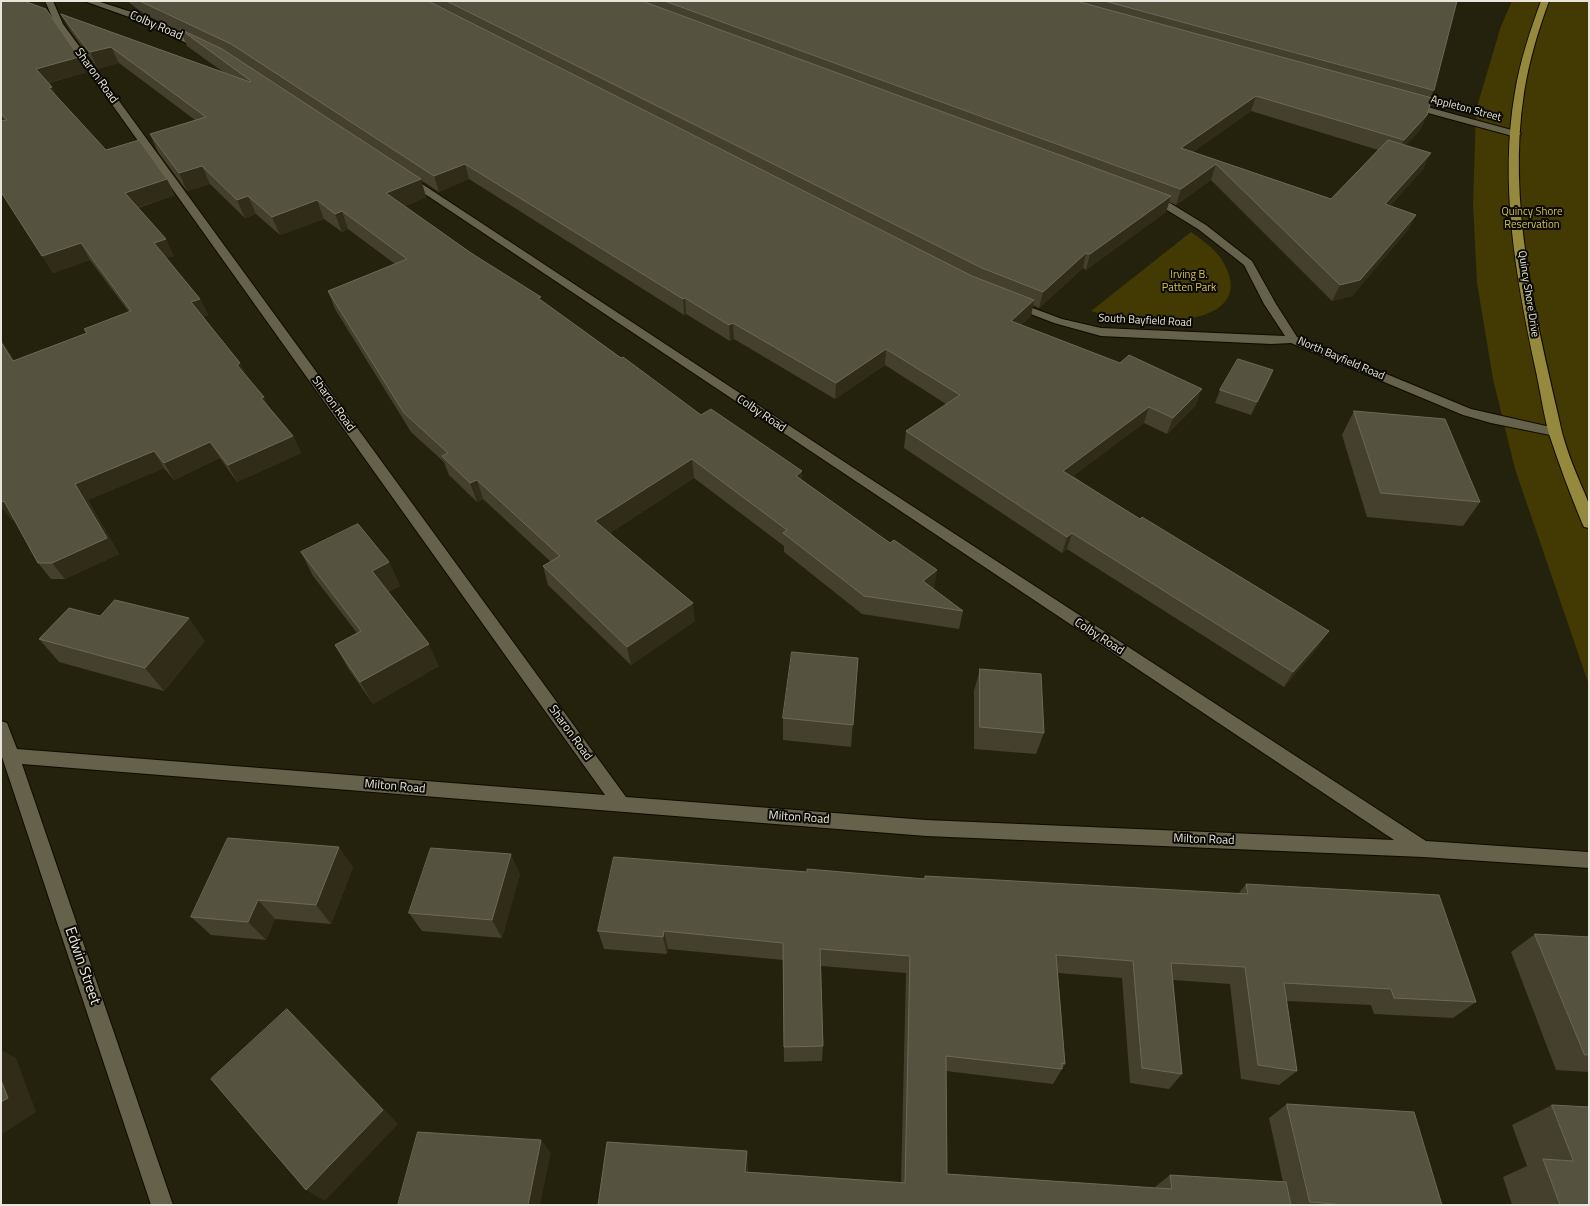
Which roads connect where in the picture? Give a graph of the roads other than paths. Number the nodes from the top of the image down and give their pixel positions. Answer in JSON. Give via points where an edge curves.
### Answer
{"nodes":[{"id":1,"x":49,"y":1,"type":"edge"},
{"id":2,"x":88,"y":1,"type":"edge"},
{"id":3,"x":1542,"y":2,"type":"edge"},
{"id":4,"x":209,"y":50,"type":"edge"},
{"id":5,"x":1395,"y":102,"type":"edge"},
{"id":6,"x":1516,"y":134,"type":"junction"},
{"id":7,"x":398,"y":172,"type":"edge"},
{"id":8,"x":1135,"y":194,"type":"edge"},
{"id":9,"x":1002,"y":299,"type":"edge"},
{"id":10,"x":1293,"y":339,"type":"junction"},
{"id":11,"x":1555,"y":432,"type":"junction"},
{"id":12,"x":1589,"y":523,"type":"edge"},
{"id":13,"x":1,"y":728,"type":"edge"},
{"id":14,"x":11,"y":756,"type":"junction"},
{"id":15,"x":622,"y":805,"type":"junction"},
{"id":16,"x":1423,"y":849,"type":"junction"},
{"id":17,"x":1589,"y":860,"type":"edge"},
{"id":18,"x":162,"y":1205,"type":"edge"}],
"edges":[{"from":1,"to":15,"type":"street","name":"Sharon Road","via":[[67,35]]},
{"from":2,"to":4,"type":"street","name":"Colby Road","via":[[135,16]]},
{"from":3,"to":6,"type":"main road","name":"Quincy Shore Drive","via":[[1522,72],[1516,106]]},
{"from":5,"to":6,"type":"street","name":"Appleton Street"},
{"from":6,"to":11,"type":"main road","name":"Quincy Shore Drive","via":[[1514,182],[1526,290]]},
{"from":7,"to":16,"type":"street","name":"Colby Road"},
{"from":8,"to":10,"type":"street","name":"North Bayfield Road","via":[[1166,205],[1202,227],[1248,263]]},
{"from":9,"to":10,"type":"street","name":"South Bayfield Road","via":[[1058,321],[1101,332]]},
{"from":10,"to":11,"type":"street","name":"North Bayfield Road","via":[[1466,412]]},
{"from":11,"to":12,"type":"main road","name":"Quincy Shore Drive"},
{"from":13,"to":14,"type":"street","name":"Edwin Street"},
{"from":14,"to":15,"type":"street","name":"Milton Road"},
{"from":14,"to":18,"type":"street","name":"Edwin Street"},
{"from":15,"to":16,"type":"street","name":"Milton Road","via":[[926,828]]},
{"from":16,"to":17,"type":"street","name":"Milton Road"}]}
